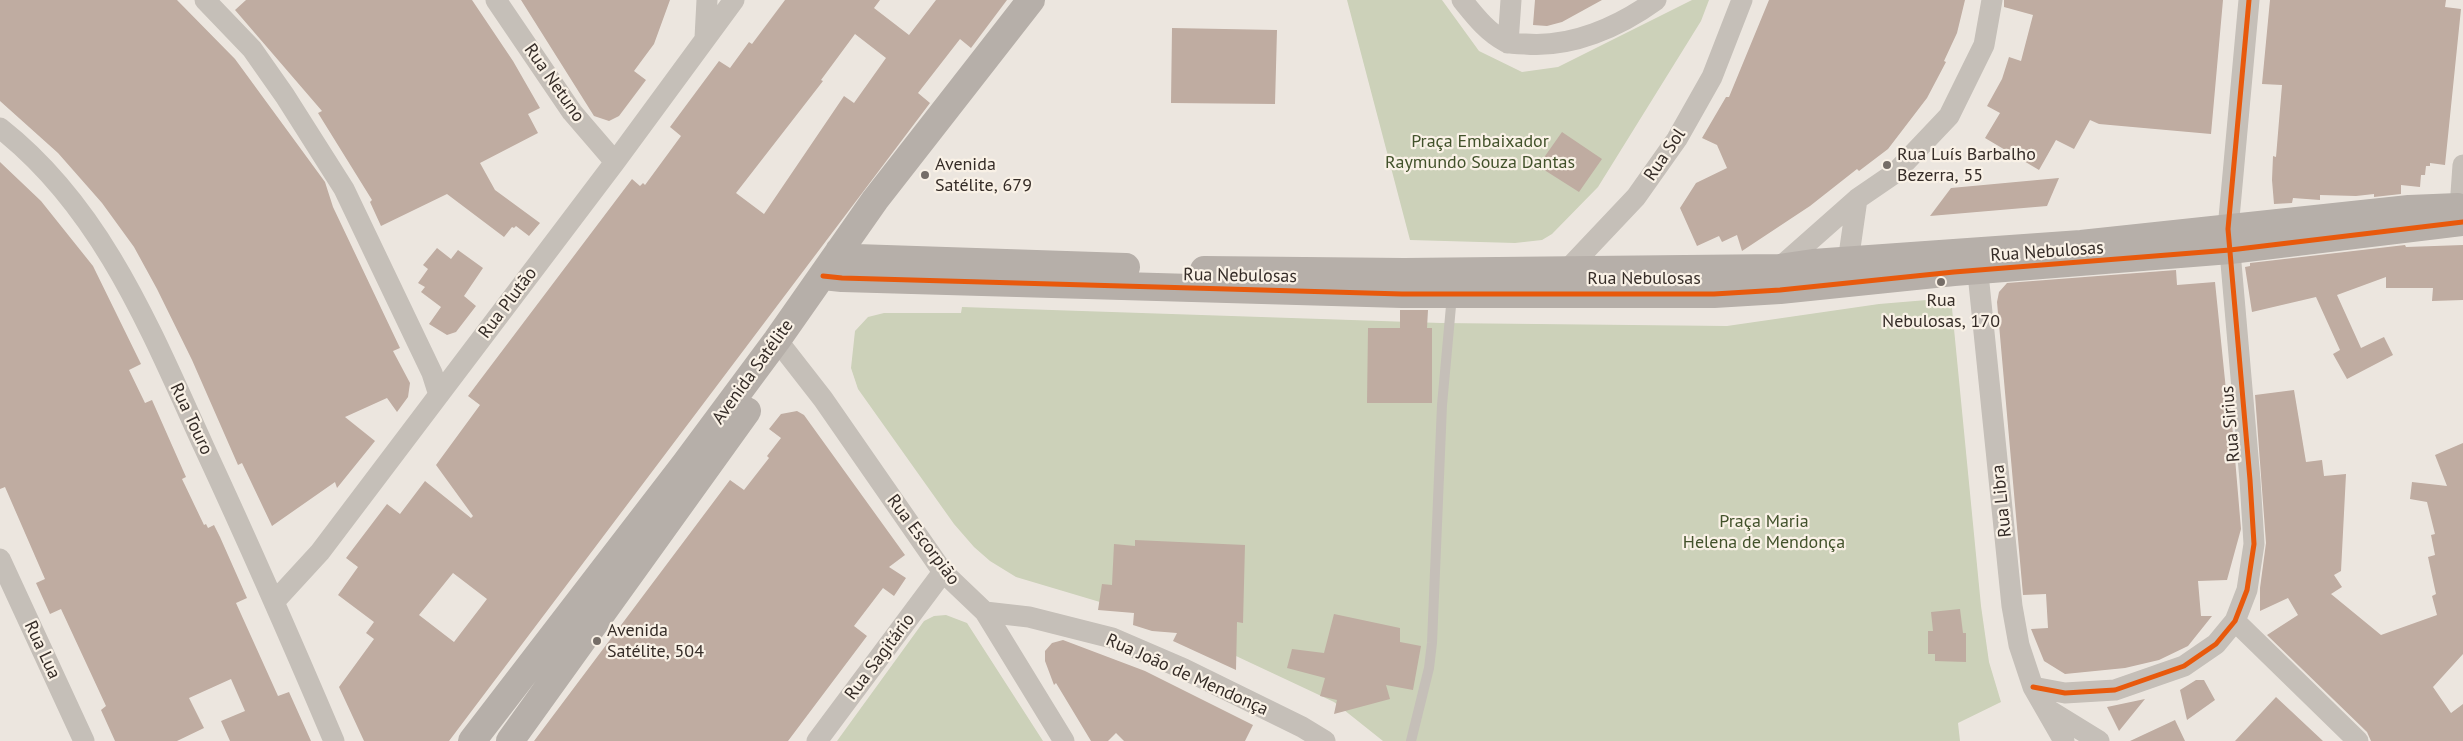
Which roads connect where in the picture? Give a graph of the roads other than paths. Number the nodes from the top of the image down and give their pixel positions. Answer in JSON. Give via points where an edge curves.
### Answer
{"nodes":[{"id":1,"x":205,"y":0,"type":"edge"},
{"id":2,"x":496,"y":0,"type":"edge"},
{"id":3,"x":707,"y":0,"type":"edge"},
{"id":4,"x":734,"y":0,"type":"edge"},
{"id":5,"x":1031,"y":0,"type":"edge"},
{"id":6,"x":1044,"y":0,"type":"edge"},
{"id":7,"x":1462,"y":0,"type":"edge"},
{"id":8,"x":1511,"y":0,"type":"edge"},
{"id":9,"x":1656,"y":0,"type":"edge"},
{"id":10,"x":1742,"y":0,"type":"edge"},
{"id":11,"x":1992,"y":0,"type":"edge"},
{"id":12,"x":2249,"y":0,"type":"edge"},
{"id":13,"x":705,"y":38,"type":"junction"},
{"id":14,"x":1508,"y":43,"type":"junction"},
{"id":15,"x":0,"y":128,"type":"edge"},
{"id":16,"x":615,"y":162,"type":"junction"},
{"id":17,"x":2463,"y":165,"type":"edge"},
{"id":18,"x":1857,"y":200,"type":"junction"},
{"id":19,"x":2461,"y":215,"type":"edge"},
{"id":20,"x":2229,"y":239,"type":"junction"},
{"id":21,"x":1977,"y":261,"type":"junction"},
{"id":22,"x":840,"y":266,"type":"junction"},
{"id":23,"x":1846,"y":272,"type":"junction"},
{"id":24,"x":1780,"y":279,"type":"junction"},
{"id":25,"x":1566,"y":282,"type":"junction"},
{"id":26,"x":1452,"y":294,"type":"junction"},
{"id":27,"x":782,"y":347,"type":"junction"},
{"id":28,"x":439,"y":395,"type":"junction"},
{"id":29,"x":0,"y":559,"type":"edge"},
{"id":30,"x":943,"y":572,"type":"junction"},
{"id":31,"x":275,"y":601,"type":"junction"},
{"id":32,"x":985,"y":612,"type":"junction"},
{"id":33,"x":2235,"y":622,"type":"junction"},
{"id":34,"x":2038,"y":697,"type":"junction"},
{"id":35,"x":1321,"y":739,"type":"edge"},
{"id":36,"x":84,"y":741,"type":"edge"},
{"id":37,"x":334,"y":741,"type":"edge"},
{"id":38,"x":472,"y":741,"type":"edge"},
{"id":39,"x":510,"y":741,"type":"edge"},
{"id":40,"x":817,"y":741,"type":"edge"},
{"id":41,"x":1064,"y":741,"type":"edge"},
{"id":42,"x":1411,"y":741,"type":"edge"},
{"id":43,"x":2064,"y":741,"type":"edge"},
{"id":44,"x":2099,"y":741,"type":"edge"},
{"id":45,"x":2358,"y":741,"type":"edge"}],
"edges":[{"from":1,"to":28,"type":"street","via":[[252,49],[344,189],[432,373]]},
{"from":2,"to":16,"type":"street","name":"Rua Netuno","via":[[572,112]]},
{"from":3,"to":13,"type":"street"},
{"from":4,"to":13,"type":"street","name":"Rua Plutão"},
{"from":5,"to":22,"type":"street","name":"Avenida Satélite","via":[[875,200]]},
{"from":6,"to":22,"type":"street","name":"Avenida Satélite"},
{"from":7,"to":14,"type":"street","via":[[1482,24]]},
{"from":8,"to":14,"type":"street"},
{"from":9,"to":14,"type":"street","via":[[1598,32],[1562,43]]},
{"from":10,"to":25,"type":"street","name":"Rua Sol","via":[[1712,77],[1677,139],[1636,197]]},
{"from":11,"to":18,"type":"street","via":[[1984,45],[1949,116],[1895,173]]},
{"from":12,"to":20,"type":"street","name":"Rua Sirius"},
{"from":13,"to":16,"type":"street","name":"Rua Plutão"},
{"from":15,"to":31,"type":"street","name":"Rua Touro","via":[[54,177],[120,271],[135,297]]},
{"from":16,"to":28,"type":"street","name":"Rua Plutão"},
{"from":17,"to":19,"type":"street"},
{"from":18,"to":23,"type":"street"},
{"from":18,"to":24,"type":"street"},
{"from":19,"to":20,"type":"street","name":"Rua Nebulosas","via":[[2409,209]]},
{"from":20,"to":21,"type":"street","name":"Rua Nebulosas","via":[[2081,244]]},
{"from":20,"to":33,"type":"street","name":"Rua Sirius","via":[[2254,544],[2247,590]]},
{"from":21,"to":23,"type":"street","name":"Rua Nebulosas"},
{"from":21,"to":34,"type":"street","name":"Rua Libra","via":[[2012,606],[2019,645]]},
{"from":22,"to":25,"type":"street","name":"Rua Nebulosas","via":[[1404,272]]},
{"from":22,"to":26,"type":"street","name":"Rua Nebulosas"},
{"from":22,"to":27,"type":"street","name":"Avenida Satélite"},
{"from":23,"to":24,"type":"street","name":"Rua Nebulosas"},
{"from":24,"to":25,"type":"street","name":"Rua Nebulosas"},
{"from":25,"to":26,"type":"street","name":"Rua Nebulosas"},
{"from":26,"to":42,"type":"lane","via":[[1442,405],[1432,642]]},
{"from":27,"to":30,"type":"street","name":"Rua Escorpião","via":[[823,399]]},
{"from":27,"to":38,"type":"street","name":"Avenida Satélite","via":[[686,464]]},
{"from":27,"to":39,"type":"street","name":"Avenida Satélite","via":[[702,476]]},
{"from":28,"to":31,"type":"street","name":"Rua Plutão","via":[[320,552]]},
{"from":29,"to":36,"type":"street","name":"Rua Lua"},
{"from":30,"to":32,"type":"street","name":"Rua Escorpião"},
{"from":30,"to":40,"type":"street","name":"Rua Sagitário"},
{"from":31,"to":37,"type":"street","name":"Rua Touro"},
{"from":32,"to":35,"type":"street","name":"Rua João de Mendonça","via":[[1029,617],[1112,638],[1184,669]]},
{"from":32,"to":41,"type":"street","name":"Rua Escorpião"},
{"from":33,"to":34,"type":"street","name":"Rua Sirius","via":[[2216,644],[2184,666],[2152,679],[2115,690],[2065,692]]},
{"from":33,"to":45,"type":"street"},
{"from":34,"to":43,"type":"street","name":"Rua Libra"},
{"from":34,"to":44,"type":"street"}]}
